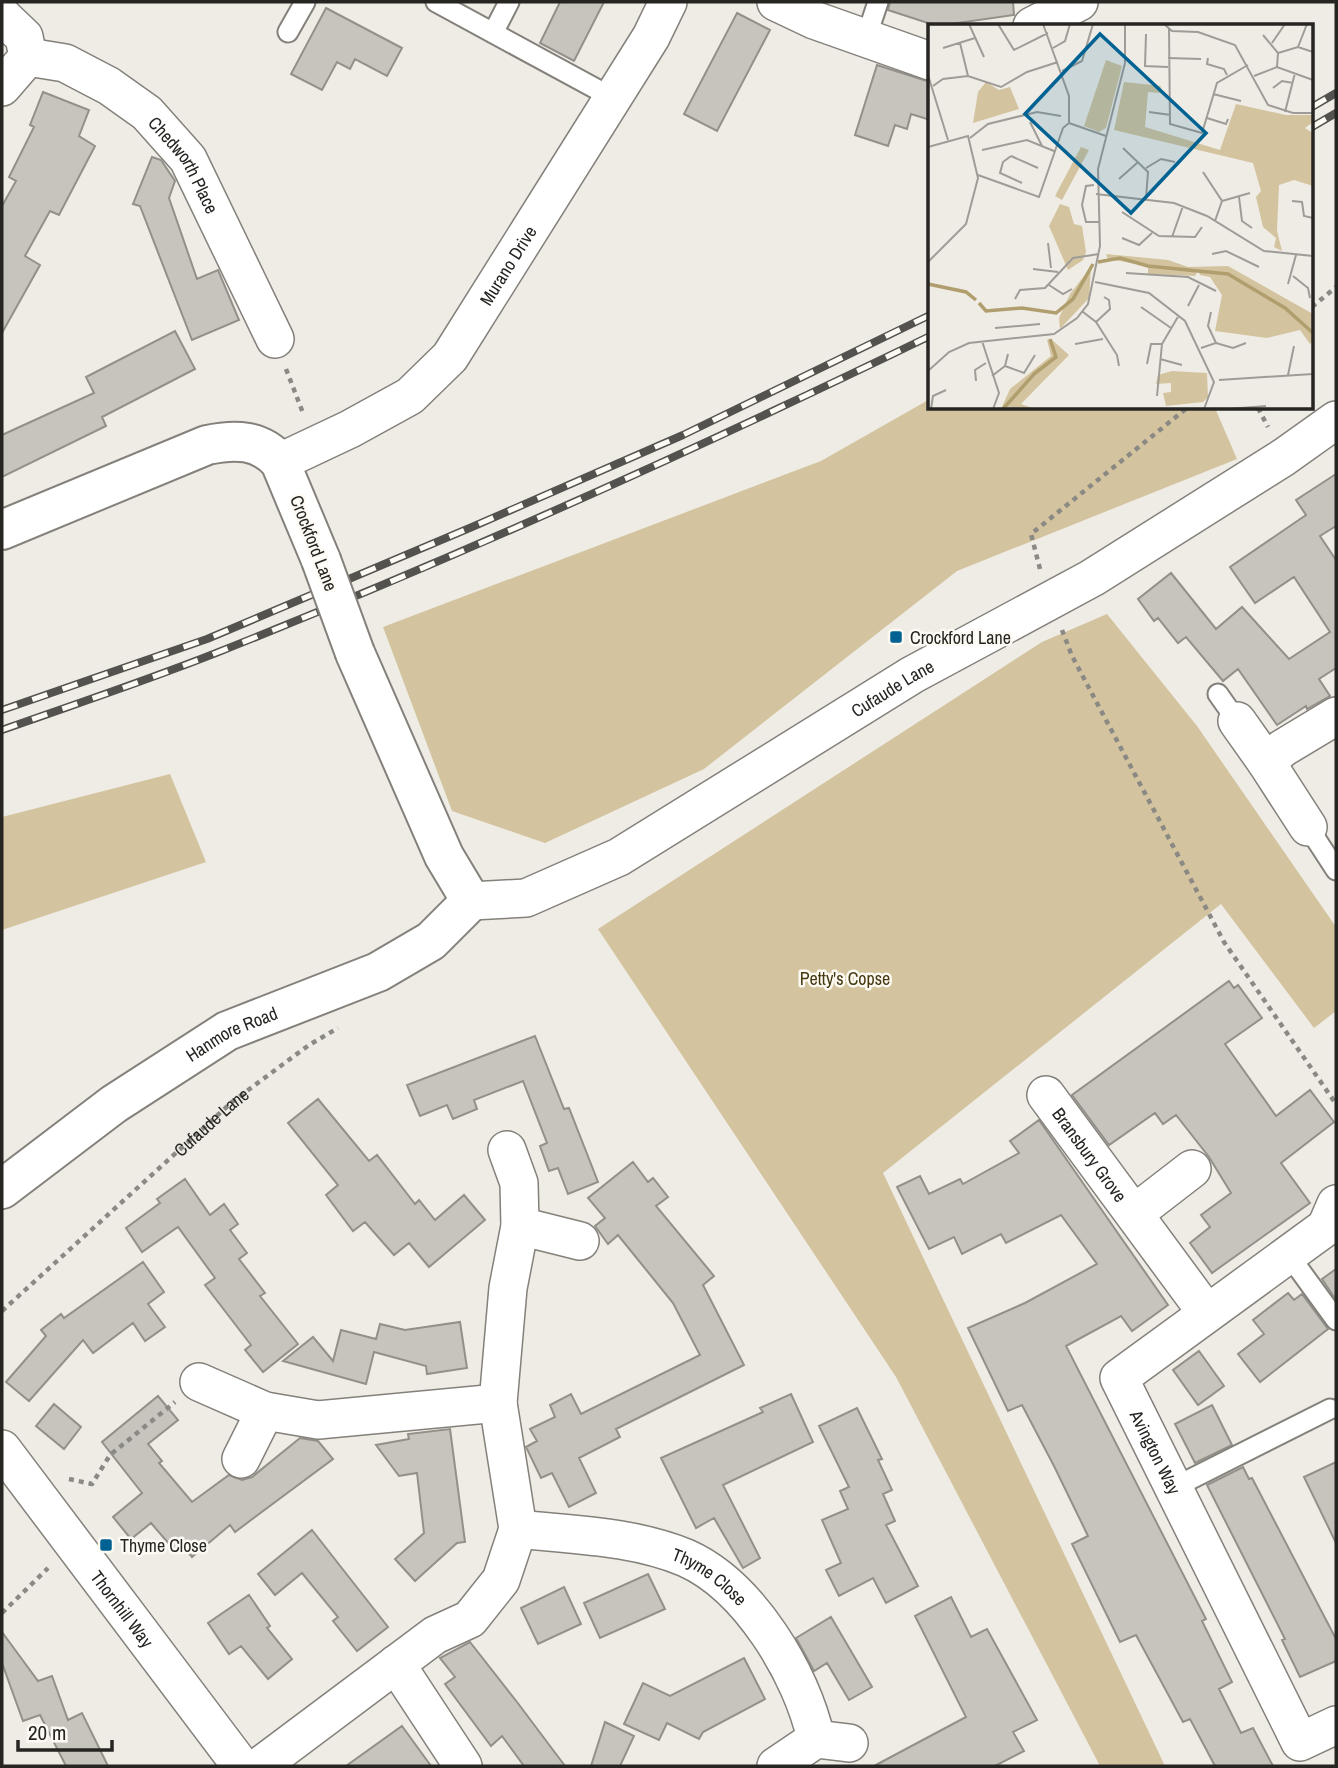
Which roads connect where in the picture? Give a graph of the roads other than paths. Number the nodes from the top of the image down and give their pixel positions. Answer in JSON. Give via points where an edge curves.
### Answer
{"nodes":[{"id":1,"x":305,"y":2,"type":"edge"},
{"id":2,"x":436,"y":2,"type":"edge"},
{"id":3,"x":509,"y":2,"type":"edge"},
{"id":4,"x":668,"y":2,"type":"edge"},
{"id":5,"x":776,"y":2,"type":"edge"},
{"id":6,"x":878,"y":2,"type":"edge"},
{"id":7,"x":1079,"y":2,"type":"edge"},
{"id":8,"x":2,"y":16,"type":"edge"},
{"id":9,"x":1036,"y":24,"type":"edge"},
{"id":10,"x":288,"y":33,"type":"dead end"},
{"id":11,"x":494,"y":33,"type":"junction"},
{"id":12,"x":866,"y":38,"type":"junction"},
{"id":13,"x":28,"y":57,"type":"junction"},
{"id":14,"x":928,"y":60,"type":"edge"},
{"id":15,"x":2,"y":87,"type":"edge"},
{"id":16,"x":613,"y":98,"type":"junction"},
{"id":17,"x":275,"y":339,"type":"road end"},
{"id":18,"x":1336,"y":420,"type":"edge"},
{"id":19,"x":280,"y":462,"type":"junction"},
{"id":20,"x":2,"y":530,"type":"edge"},
{"id":21,"x":1228,"y":707,"type":"dead end"},
{"id":22,"x":1336,"y":716,"type":"edge"},
{"id":23,"x":1266,"y":762,"type":"junction"},
{"id":24,"x":1308,"y":827,"type":"joint"},
{"id":25,"x":1336,"y":870,"type":"edge"},
{"id":26,"x":471,"y":901,"type":"junction"},
{"id":27,"x":1046,"y":1094,"type":"dead end"},
{"id":28,"x":507,"y":1150,"type":"dead end"},
{"id":29,"x":1192,"y":1169,"type":"dead end"},
{"id":30,"x":2,"y":1189,"type":"edge"},
{"id":31,"x":1336,"y":1204,"type":"edge"},
{"id":32,"x":1135,"y":1213,"type":"junction"},
{"id":33,"x":520,"y":1226,"type":"junction"},
{"id":34,"x":580,"y":1241,"type":"dead end"},
{"id":35,"x":1288,"y":1254,"type":"junction"},
{"id":36,"x":1206,"y":1312,"type":"junction"},
{"id":37,"x":1336,"y":1320,"type":"edge"},
{"id":38,"x":194,"y":1373,"type":"road end"},
{"id":39,"x":498,"y":1403,"type":"junction"},
{"id":40,"x":1330,"y":1409,"type":"dead end"},
{"id":41,"x":265,"y":1411,"type":"junction"},
{"id":42,"x":2,"y":1449,"type":"edge"},
{"id":43,"x":241,"y":1459,"type":"dead end"},
{"id":44,"x":1173,"y":1488,"type":"junction"},
{"id":45,"x":518,"y":1530,"type":"junction"},
{"id":46,"x":396,"y":1664,"type":"junction"},
{"id":47,"x":1336,"y":1725,"type":"edge"},
{"id":48,"x":241,"y":1766,"type":"edge"},
{"id":49,"x":260,"y":1766,"type":"edge"},
{"id":50,"x":463,"y":1766,"type":"edge"},
{"id":51,"x":776,"y":1766,"type":"edge"}],
"edges":[{"from":1,"to":10,"type":"lane"},
{"from":2,"to":11,"type":"lane"},
{"from":3,"to":11,"type":"lane"},
{"from":4,"to":16,"type":"street","name":"Murano Drive"},
{"from":5,"to":12,"type":"street"},
{"from":6,"to":12,"type":"lane"},
{"from":7,"to":9,"type":"street"},
{"from":8,"to":13,"type":"street","via":[[24,37]]},
{"from":11,"to":16,"type":"lane"},
{"from":12,"to":14,"type":"street"},
{"from":13,"to":15,"type":"street"},
{"from":13,"to":17,"type":"street","name":"Chedworth Place","via":[[65,63],[109,86],[147,113],[188,159]]},
{"from":16,"to":19,"type":"street","name":"Murano Drive","via":[[450,357],[410,396]]},
{"from":18,"to":26,"type":"street","name":"Cufaude Lane","via":[[1092,578],[912,675],[619,857],[526,898]]},
{"from":19,"to":20,"type":"street","via":[[271,450],[257,444],[235,440],[206,445]]},
{"from":19,"to":26,"type":"street","name":"Crockford Lane","bridge":true,"via":[[355,653],[444,856]]},
{"from":21,"to":23,"type":"street"},
{"from":22,"to":23,"type":"street"},
{"from":23,"to":24,"type":"street"},
{"from":24,"to":25,"type":"lane"},
{"from":26,"to":30,"type":"street","name":"Hanmore Road","via":[[430,941],[378,972],[227,1031],[114,1104]]},
{"from":27,"to":32,"type":"street","name":"Bransbury Grove"},
{"from":28,"to":33,"type":"street","via":[[519,1183]]},
{"from":29,"to":32,"type":"street","name":"Bransbury Grove"},
{"from":31,"to":35,"type":"street","name":"Avington Way","via":[[1326,1227]]},
{"from":32,"to":36,"type":"street","name":"Bransbury Grove"},
{"from":33,"to":34,"type":"street"},
{"from":33,"to":39,"type":"street"},
{"from":35,"to":36,"type":"street","name":"Avington Way"},
{"from":35,"to":37,"type":"lane"},
{"from":36,"to":44,"type":"street","name":"Avington Way","via":[[1119,1378]]},
{"from":38,"to":41,"type":"street"},
{"from":39,"to":41,"type":"street","via":[[318,1420]]},
{"from":39,"to":45,"type":"street"},
{"from":40,"to":44,"type":"lane"},
{"from":41,"to":43,"type":"street"},
{"from":42,"to":48,"type":"street","name":"Thornhill Way"},
{"from":44,"to":47,"type":"street","name":"Avington Way","via":[[1300,1742]]},
{"from":45,"to":46,"type":"street","via":[[500,1580],[470,1619],[435,1635]]},
{"from":45,"to":51,"type":"street","name":"Thyme Close","via":[[630,1543],[686,1559],[726,1584],[793,1672],[832,1741]]},
{"from":46,"to":49,"type":"street"},
{"from":46,"to":50,"type":"street"}]}
